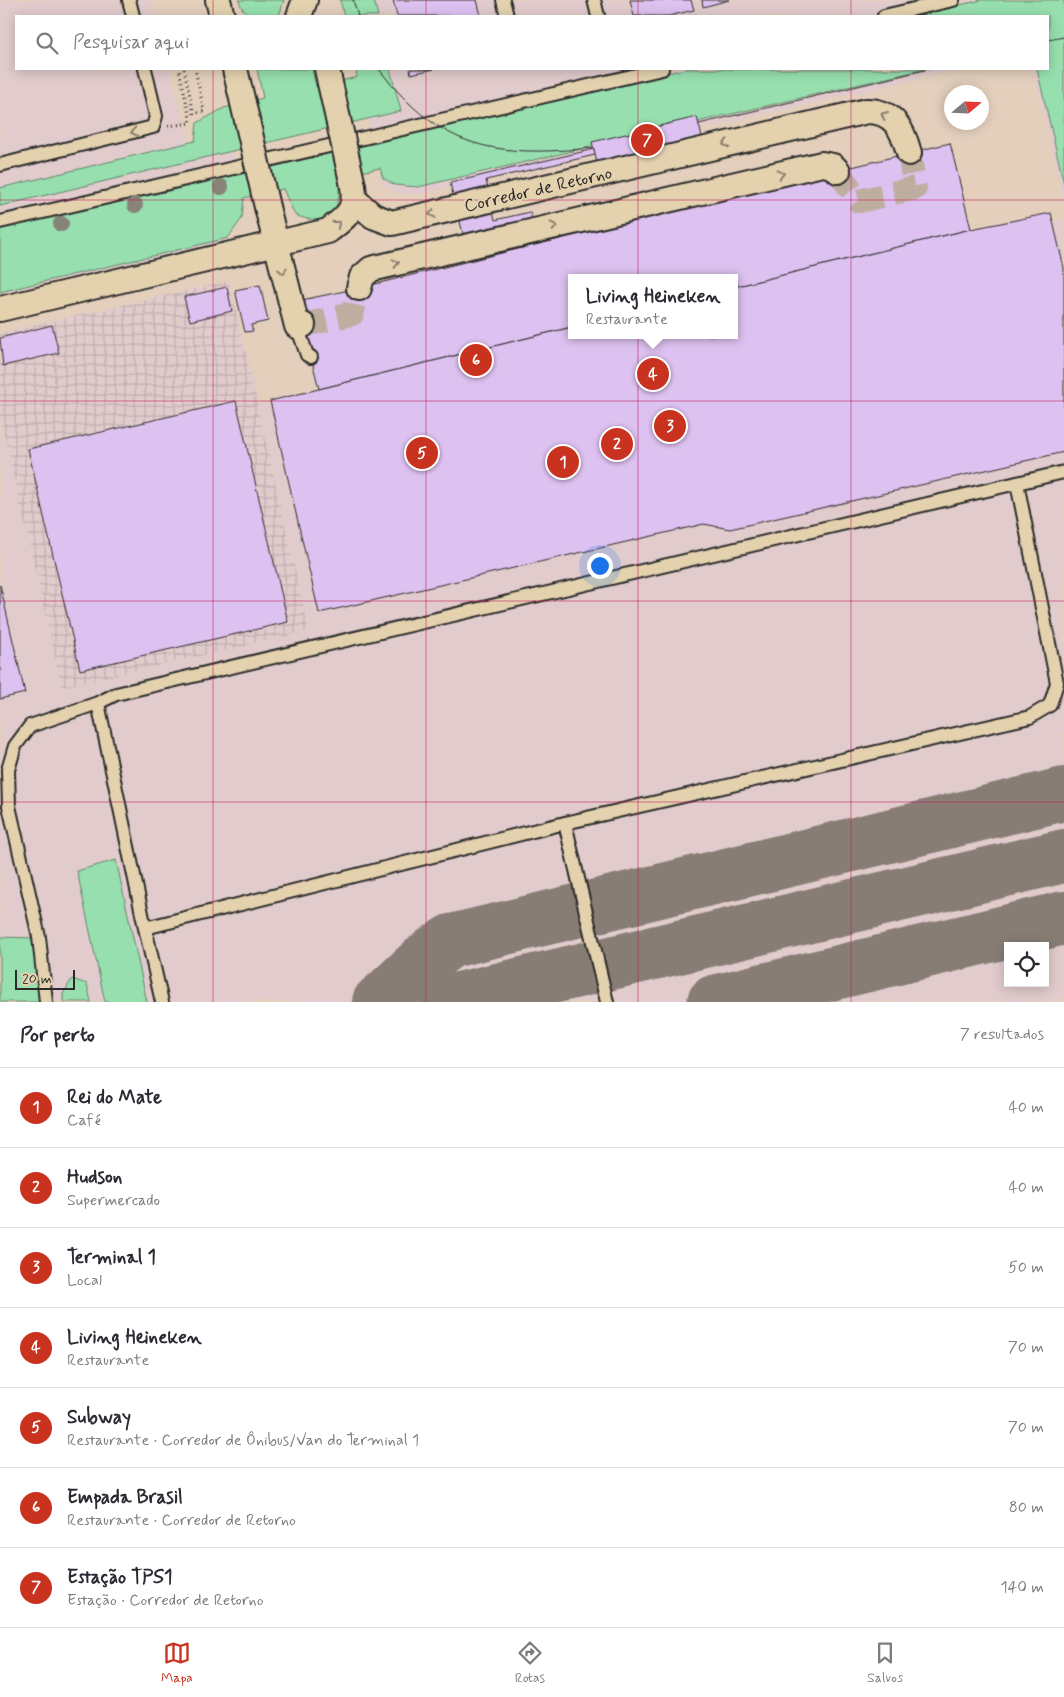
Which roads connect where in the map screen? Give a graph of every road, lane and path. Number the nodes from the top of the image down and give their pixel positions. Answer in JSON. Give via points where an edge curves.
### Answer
{"nodes":[{"id":1,"x":129,"y":0,"type":"edge"},
{"id":2,"x":305,"y":0,"type":"edge"},
{"id":3,"x":309,"y":0,"type":"edge"},
{"id":4,"x":503,"y":0,"type":"edge"},
{"id":5,"x":594,"y":0,"type":"edge"},
{"id":6,"x":953,"y":0,"type":"edge"},
{"id":7,"x":133,"y":15,"type":"edge"},
{"id":8,"x":299,"y":15,"type":"edge"},
{"id":9,"x":313,"y":15,"type":"edge"},
{"id":10,"x":508,"y":15,"type":"edge"},
{"id":11,"x":598,"y":15,"type":"edge"},
{"id":12,"x":888,"y":15,"type":"edge"},
{"id":13,"x":145,"y":70,"type":"edge"},
{"id":14,"x":179,"y":70,"type":"edge"},
{"id":15,"x":184,"y":70,"type":"edge"},
{"id":16,"x":195,"y":70,"type":"edge"},
{"id":17,"x":235,"y":70,"type":"edge"},
{"id":18,"x":658,"y":70,"type":"edge"},
{"id":19,"x":328,"y":76,"type":"edge"},
{"id":20,"x":184,"y":124,"type":"dead end"},
{"id":21,"x":909,"y":153,"type":"tunnel mouth"},
{"id":22,"x":0,"y":165,"type":"edge"},
{"id":23,"x":838,"y":171,"type":"tunnel mouth"},
{"id":24,"x":354,"y":193,"type":"junction"},
{"id":25,"x":0,"y":222,"type":"edge"},
{"id":26,"x":276,"y":243,"type":"junction"},
{"id":27,"x":359,"y":288,"type":"tunnel mouth"},
{"id":28,"x":0,"y":309,"type":"edge"},
{"id":29,"x":300,"y":326,"type":"joint"},
{"id":30,"x":311,"y":357,"type":"dead end"},
{"id":31,"x":1064,"y":472,"type":"edge"},
{"id":32,"x":1017,"y":483,"type":"junction"},
{"id":33,"x":98,"y":703,"type":"junction"},
{"id":34,"x":565,"y":823,"type":"junction"},
{"id":35,"x":145,"y":928,"type":"junction"},
{"id":36,"x":46,"y":1002,"type":"edge"},
{"id":37,"x":162,"y":1002,"type":"edge"},
{"id":38,"x":607,"y":1002,"type":"edge"}],
"edges":[{"from":1,"to":7,"type":"lane"},
{"from":2,"to":8,"type":"street"},
{"from":3,"to":9,"type":"street"},
{"from":4,"to":10,"type":"lane"},
{"from":5,"to":11,"type":"lane"},
{"from":6,"to":12,"type":"lane"},
{"from":13,"to":22,"type":"lane","one_way":true,"via":[[156,116],[153,127]]},
{"from":14,"to":20,"type":"path","via":[[191,123]]},
{"from":15,"to":16,"type":"path","via":[[194,114],[204,111]]},
{"from":17,"to":26,"type":"street","bridge":true},
{"from":18,"to":25,"type":"lane"},
{"from":19,"to":24,"type":"street","bridge":true},
{"from":21,"to":24,"type":"street","name":"Corredor de Retorno","one_way":true,"via":[[900,128],[890,117],[877,111],[867,111],[392,223],[373,216]]},
{"from":27,"to":23,"type":"street","one_way":true,"via":[[362,277],[371,269],[822,164],[833,166]]},
{"from":26,"to":24,"type":"street","one_way":true,"via":[[328,231],[348,215]]},
{"from":26,"to":28,"type":"street"},
{"from":26,"to":29,"type":"street","one_way":true},
{"from":29,"to":30,"type":"lane","via":[[304,350]]},
{"from":31,"to":32,"type":"lane"},
{"from":32,"to":33,"type":"lane","via":[[126,692]]},
{"from":32,"to":34,"type":"lane","via":[[1058,683],[1050,705],[1030,717]]},
{"from":33,"to":35,"type":"lane"},
{"from":33,"to":36,"type":"lane","via":[[30,726],[15,746],[8,770],[9,806],[39,937]]},
{"from":34,"to":35,"type":"lane"},
{"from":34,"to":38,"type":"lane"},
{"from":35,"to":37,"type":"lane"}]}
